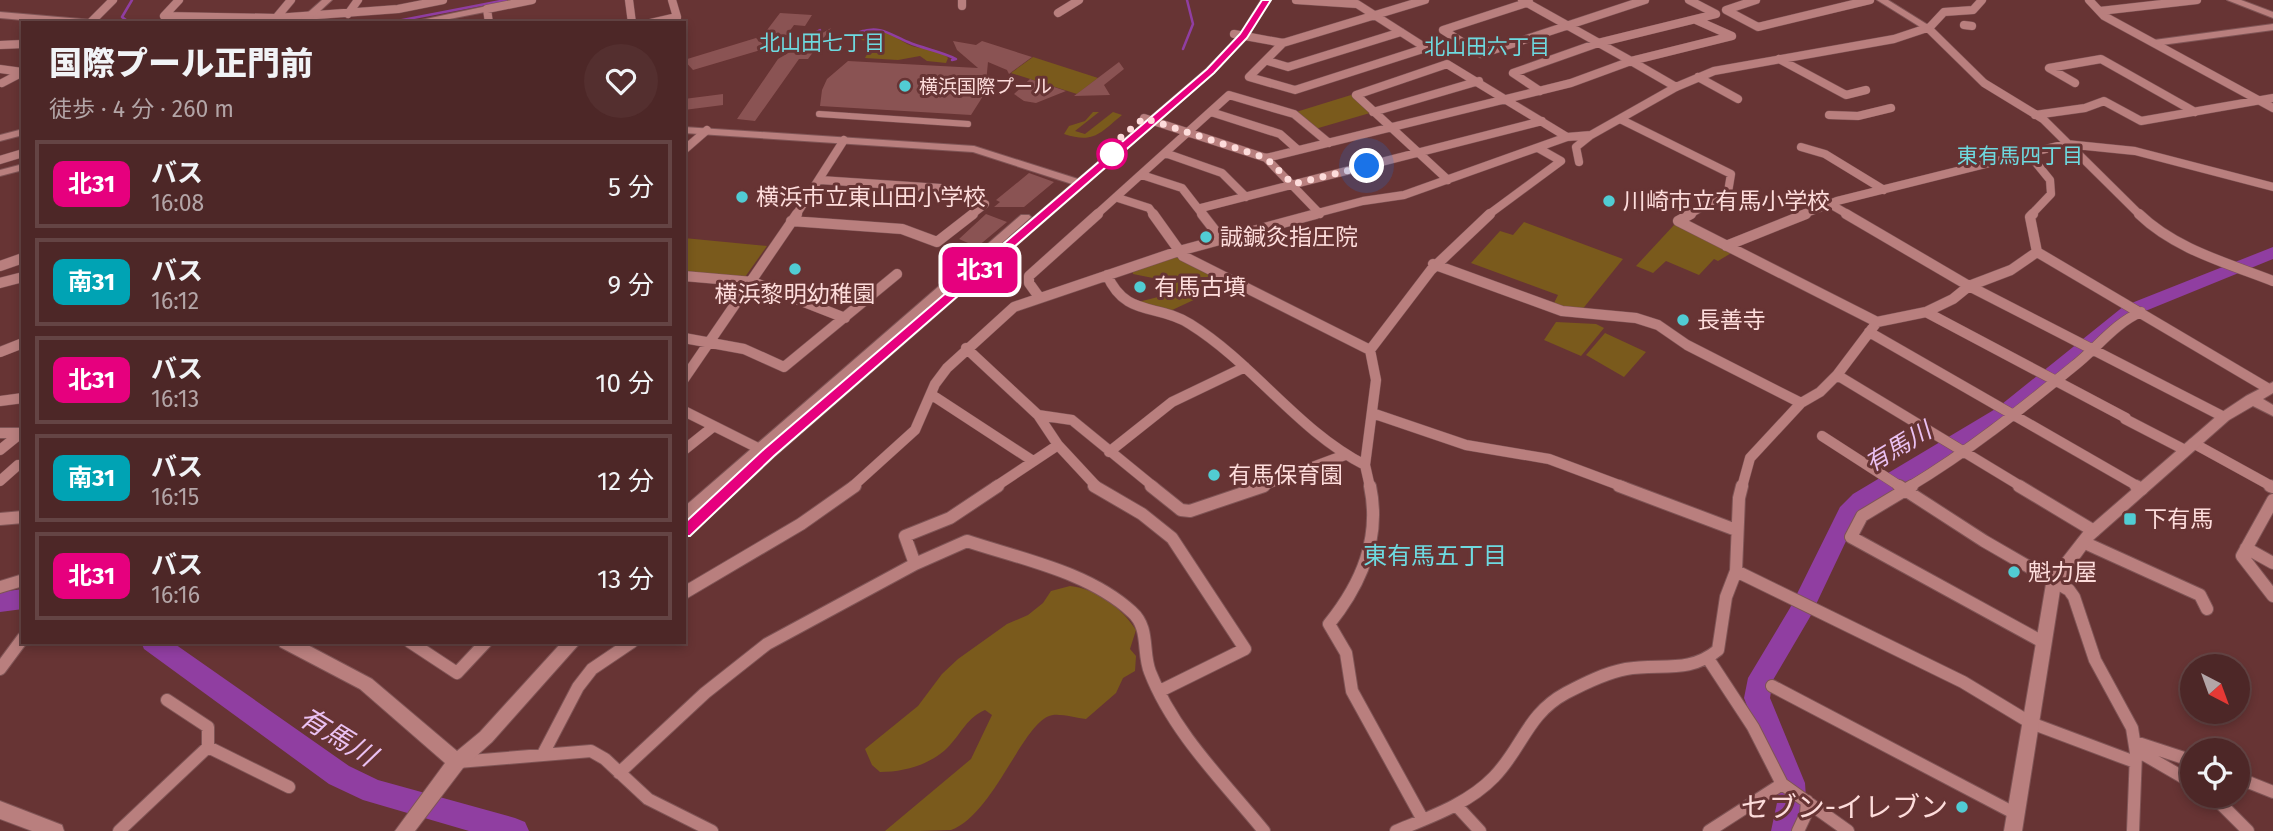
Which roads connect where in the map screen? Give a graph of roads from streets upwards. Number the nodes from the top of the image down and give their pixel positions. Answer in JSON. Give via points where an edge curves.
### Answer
{"nodes":[{"id":1,"x":113,"y":0,"type":"edge"},
{"id":2,"x":179,"y":0,"type":"edge"},
{"id":3,"x":291,"y":0,"type":"edge"},
{"id":4,"x":327,"y":0,"type":"edge"},
{"id":5,"x":358,"y":0,"type":"edge"},
{"id":6,"x":443,"y":0,"type":"edge"},
{"id":7,"x":531,"y":0,"type":"edge"},
{"id":8,"x":629,"y":0,"type":"edge"},
{"id":9,"x":672,"y":0,"type":"edge"},
{"id":10,"x":1079,"y":0,"type":"edge"},
{"id":11,"x":1256,"y":0,"type":"edge"},
{"id":12,"x":1266,"y":0,"type":"edge"},
{"id":13,"x":1296,"y":0,"type":"edge"},
{"id":14,"x":1425,"y":0,"type":"edge"},
{"id":15,"x":1645,"y":0,"type":"edge"},
{"id":16,"x":1689,"y":0,"type":"edge"},
{"id":17,"x":1756,"y":0,"type":"edge"},
{"id":18,"x":1870,"y":0,"type":"edge"},
{"id":19,"x":1882,"y":0,"type":"edge"},
{"id":20,"x":1982,"y":0,"type":"edge"},
{"id":21,"x":2088,"y":0,"type":"edge"},
{"id":22,"x":2197,"y":0,"type":"edge"},
{"id":23,"x":2232,"y":0,"type":"edge"},
{"id":24,"x":1528,"y":1,"type":"edge"},
{"id":25,"x":487,"y":9,"type":"junction"},
{"id":26,"x":2100,"y":11,"type":"junction"},
{"id":27,"x":1058,"y":13,"type":"dead end"},
{"id":28,"x":348,"y":14,"type":"junction"},
{"id":29,"x":0,"y":15,"type":"edge"},
{"id":30,"x":1376,"y":15,"type":"junction"},
{"id":31,"x":2273,"y":15,"type":"edge"},
{"id":32,"x":310,"y":16,"type":"junction"},
{"id":33,"x":276,"y":18,"type":"junction"},
{"id":34,"x":1696,"y":20,"type":"junction"},
{"id":35,"x":79,"y":21,"type":"edge"},
{"id":36,"x":93,"y":21,"type":"edge"},
{"id":37,"x":304,"y":21,"type":"edge"},
{"id":38,"x":428,"y":21,"type":"edge"},
{"id":39,"x":489,"y":21,"type":"edge"},
{"id":40,"x":632,"y":21,"type":"edge"},
{"id":41,"x":660,"y":21,"type":"edge"},
{"id":42,"x":1568,"y":26,"type":"junction"},
{"id":43,"x":2273,"y":27,"type":"edge"},
{"id":44,"x":1928,"y":28,"type":"junction"},
{"id":45,"x":1401,"y":32,"type":"junction"},
{"id":46,"x":1239,"y":35,"type":"junction"},
{"id":47,"x":1283,"y":43,"type":"junction"},
{"id":48,"x":1598,"y":43,"type":"junction"},
{"id":49,"x":2154,"y":43,"type":"junction"},
{"id":50,"x":21,"y":44,"type":"edge"},
{"id":51,"x":0,"y":45,"type":"edge"},
{"id":52,"x":1779,"y":59,"type":"junction"},
{"id":53,"x":1268,"y":61,"type":"junction"},
{"id":54,"x":1631,"y":61,"type":"junction"},
{"id":55,"x":0,"y":69,"type":"edge"},
{"id":56,"x":21,"y":72,"type":"edge"},
{"id":57,"x":21,"y":73,"type":"edge"},
{"id":58,"x":1698,"y":78,"type":"junction"},
{"id":59,"x":1479,"y":82,"type":"junction"},
{"id":60,"x":2,"y":83,"type":"dead end"},
{"id":61,"x":2075,"y":83,"type":"dead end"},
{"id":62,"x":1676,"y":87,"type":"junction"},
{"id":63,"x":1866,"y":90,"type":"dead end"},
{"id":64,"x":1540,"y":91,"type":"junction"},
{"id":65,"x":2273,"y":98,"type":"edge"},
{"id":66,"x":1509,"y":99,"type":"junction"},
{"id":67,"x":1738,"y":99,"type":"dead end"},
{"id":68,"x":2259,"y":100,"type":"junction"},
{"id":69,"x":1891,"y":108,"type":"dead end"},
{"id":70,"x":2273,"y":108,"type":"edge"},
{"id":71,"x":1211,"y":112,"type":"junction"},
{"id":72,"x":1373,"y":112,"type":"junction"},
{"id":73,"x":2195,"y":112,"type":"junction"},
{"id":74,"x":819,"y":114,"type":"dead end"},
{"id":75,"x":1829,"y":115,"type":"dead end"},
{"id":76,"x":2035,"y":115,"type":"junction"},
{"id":77,"x":1148,"y":119,"type":"junction"},
{"id":78,"x":1620,"y":119,"type":"junction"},
{"id":79,"x":1542,"y":121,"type":"junction"},
{"id":80,"x":968,"y":124,"type":"dead end"},
{"id":81,"x":1391,"y":128,"type":"junction"},
{"id":82,"x":686,"y":130,"type":"edge"},
{"id":83,"x":707,"y":131,"type":"junction"},
{"id":84,"x":1188,"y":132,"type":"junction"},
{"id":85,"x":21,"y":133,"type":"edge"},
{"id":86,"x":1591,"y":135,"type":"junction"},
{"id":87,"x":1567,"y":137,"type":"junction"},
{"id":88,"x":0,"y":138,"type":"edge"},
{"id":89,"x":844,"y":140,"type":"junction"},
{"id":90,"x":1329,"y":143,"type":"junction"},
{"id":91,"x":2066,"y":144,"type":"junction"},
{"id":92,"x":1801,"y":147,"type":"dead end"},
{"id":93,"x":686,"y":148,"type":"edge"},
{"id":94,"x":1538,"y":148,"type":"junction"},
{"id":95,"x":1298,"y":150,"type":"junction"},
{"id":96,"x":1419,"y":152,"type":"junction"},
{"id":97,"x":1166,"y":153,"type":"junction"},
{"id":98,"x":2028,"y":153,"type":"junction"},
{"id":99,"x":21,"y":154,"type":"edge"},
{"id":100,"x":1266,"y":158,"type":"junction"},
{"id":101,"x":0,"y":160,"type":"edge"},
{"id":102,"x":1579,"y":162,"type":"dead end"},
{"id":103,"x":21,"y":168,"type":"edge"},
{"id":104,"x":0,"y":173,"type":"edge"},
{"id":105,"x":1142,"y":175,"type":"junction"},
{"id":106,"x":820,"y":180,"type":"junction"},
{"id":107,"x":1448,"y":180,"type":"junction"},
{"id":108,"x":1075,"y":181,"type":"junction"},
{"id":109,"x":1293,"y":184,"type":"junction"},
{"id":110,"x":2273,"y":187,"type":"edge"},
{"id":111,"x":1884,"y":190,"type":"junction"},
{"id":112,"x":1246,"y":197,"type":"junction"},
{"id":113,"x":1118,"y":198,"type":"junction"},
{"id":114,"x":1830,"y":204,"type":"junction"},
{"id":115,"x":1200,"y":208,"type":"junction"},
{"id":116,"x":1320,"y":214,"type":"junction"},
{"id":117,"x":791,"y":221,"type":"junction"},
{"id":118,"x":1223,"y":241,"type":"junction"},
{"id":119,"x":1726,"y":246,"type":"junction"},
{"id":120,"x":1179,"y":251,"type":"junction"},
{"id":121,"x":2037,"y":252,"type":"junction"},
{"id":122,"x":21,"y":259,"type":"edge"},
{"id":123,"x":1433,"y":264,"type":"junction"},
{"id":124,"x":0,"y":266,"type":"edge"},
{"id":125,"x":897,"y":274,"type":"dead end"},
{"id":126,"x":1107,"y":275,"type":"junction"},
{"id":127,"x":686,"y":276,"type":"edge"},
{"id":128,"x":21,"y":278,"type":"edge"},
{"id":129,"x":2273,"y":281,"type":"edge"},
{"id":130,"x":753,"y":282,"type":"junction"},
{"id":131,"x":0,"y":283,"type":"edge"},
{"id":132,"x":1969,"y":286,"type":"junction"},
{"id":133,"x":1039,"y":297,"type":"junction"},
{"id":134,"x":1926,"y":312,"type":"junction"},
{"id":135,"x":2141,"y":312,"type":"junction"},
{"id":136,"x":845,"y":318,"type":"junction"},
{"id":137,"x":1877,"y":322,"type":"junction"},
{"id":138,"x":1869,"y":332,"type":"junction"},
{"id":139,"x":686,"y":338,"type":"edge"},
{"id":140,"x":711,"y":342,"type":"junction"},
{"id":141,"x":21,"y":344,"type":"edge"},
{"id":142,"x":965,"y":348,"type":"junction"},
{"id":143,"x":1370,"y":350,"type":"junction"},
{"id":144,"x":2093,"y":350,"type":"junction"},
{"id":145,"x":0,"y":352,"type":"edge"},
{"id":146,"x":1245,"y":367,"type":"junction"},
{"id":147,"x":1837,"y":375,"type":"junction"},
{"id":148,"x":686,"y":376,"type":"edge"},
{"id":149,"x":2056,"y":381,"type":"junction"},
{"id":150,"x":2271,"y":388,"type":"edge"},
{"id":151,"x":932,"y":396,"type":"junction"},
{"id":152,"x":21,"y":398,"type":"edge"},
{"id":153,"x":2250,"y":399,"type":"junction"},
{"id":154,"x":0,"y":401,"type":"edge"},
{"id":155,"x":1801,"y":402,"type":"junction"},
{"id":156,"x":2273,"y":411,"type":"edge"},
{"id":157,"x":686,"y":412,"type":"edge"},
{"id":158,"x":1372,"y":413,"type":"junction"},
{"id":159,"x":2013,"y":414,"type":"junction"},
{"id":160,"x":1038,"y":415,"type":"junction"},
{"id":161,"x":2224,"y":417,"type":"junction"},
{"id":162,"x":714,"y":426,"type":"junction"},
{"id":163,"x":0,"y":432,"type":"edge"},
{"id":164,"x":21,"y":433,"type":"edge"},
{"id":165,"x":21,"y":434,"type":"edge"},
{"id":166,"x":1822,"y":436,"type":"dead end"},
{"id":167,"x":1058,"y":445,"type":"junction"},
{"id":168,"x":2189,"y":447,"type":"junction"},
{"id":169,"x":686,"y":448,"type":"edge"},
{"id":170,"x":0,"y":450,"type":"edge"},
{"id":171,"x":764,"y":451,"type":"junction"},
{"id":172,"x":1109,"y":452,"type":"junction"},
{"id":173,"x":1966,"y":453,"type":"junction"},
{"id":174,"x":1345,"y":455,"type":"junction"},
{"id":175,"x":1033,"y":461,"type":"junction"},
{"id":176,"x":21,"y":465,"type":"edge"},
{"id":177,"x":1366,"y":465,"type":"junction"},
{"id":178,"x":0,"y":481,"type":"edge"},
{"id":179,"x":2273,"y":487,"type":"edge"},
{"id":180,"x":1905,"y":489,"type":"junction"},
{"id":181,"x":2142,"y":489,"type":"junction"},
{"id":182,"x":2273,"y":500,"type":"edge"},
{"id":183,"x":686,"y":514,"type":"edge"},
{"id":184,"x":21,"y":517,"type":"edge"},
{"id":185,"x":0,"y":519,"type":"edge"},
{"id":186,"x":686,"y":530,"type":"edge"},
{"id":187,"x":1736,"y":530,"type":"junction"},
{"id":188,"x":2088,"y":536,"type":"junction"},
{"id":189,"x":2246,"y":548,"type":"junction"},
{"id":190,"x":2273,"y":563,"type":"edge"},
{"id":191,"x":915,"y":564,"type":"junction"},
{"id":192,"x":1735,"y":571,"type":"junction"},
{"id":193,"x":21,"y":578,"type":"edge"},
{"id":194,"x":2053,"y":582,"type":"junction"},
{"id":195,"x":0,"y":587,"type":"edge"},
{"id":196,"x":686,"y":592,"type":"edge"},
{"id":197,"x":2273,"y":596,"type":"edge"},
{"id":198,"x":2207,"y":609,"type":"dead end"},
{"id":199,"x":21,"y":641,"type":"edge"},
{"id":200,"x":2041,"y":641,"type":"junction"},
{"id":201,"x":290,"y":644,"type":"edge"},
{"id":202,"x":413,"y":644,"type":"edge"},
{"id":203,"x":484,"y":644,"type":"edge"},
{"id":204,"x":571,"y":644,"type":"edge"},
{"id":205,"x":629,"y":644,"type":"edge"},
{"id":206,"x":1709,"y":660,"type":"junction"},
{"id":207,"x":0,"y":669,"type":"edge"},
{"id":208,"x":1772,"y":686,"type":"dead end"},
{"id":209,"x":1160,"y":691,"type":"junction"},
{"id":210,"x":167,"y":700,"type":"dead end"},
{"id":211,"x":2031,"y":723,"type":"junction"},
{"id":212,"x":208,"y":747,"type":"junction"},
{"id":213,"x":2135,"y":752,"type":"junction"},
{"id":214,"x":543,"y":754,"type":"junction"},
{"id":215,"x":2180,"y":759,"type":"edge"},
{"id":216,"x":457,"y":762,"type":"junction"},
{"id":217,"x":619,"y":773,"type":"junction"},
{"id":218,"x":2180,"y":776,"type":"edge"},
{"id":219,"x":2250,"y":783,"type":"edge"},
{"id":220,"x":1784,"y":785,"type":"junction"},
{"id":221,"x":289,"y":787,"type":"dead end"},
{"id":222,"x":2273,"y":792,"type":"edge"},
{"id":223,"x":1803,"y":798,"type":"junction"},
{"id":224,"x":1456,"y":805,"type":"junction"},
{"id":225,"x":2225,"y":808,"type":"edge"},
{"id":226,"x":0,"y":810,"type":"edge"},
{"id":227,"x":1423,"y":820,"type":"junction"},
{"id":228,"x":2015,"y":823,"type":"edge"},
{"id":229,"x":55,"y":831,"type":"edge"},
{"id":230,"x":119,"y":831,"type":"edge"},
{"id":231,"x":404,"y":831,"type":"edge"},
{"id":232,"x":712,"y":831,"type":"edge"},
{"id":233,"x":1264,"y":831,"type":"edge"},
{"id":234,"x":1396,"y":831,"type":"edge"},
{"id":235,"x":1480,"y":831,"type":"edge"},
{"id":236,"x":1709,"y":831,"type":"edge"},
{"id":237,"x":1798,"y":831,"type":"edge"},
{"id":238,"x":1848,"y":831,"type":"edge"},
{"id":239,"x":2133,"y":831,"type":"edge"},
{"id":240,"x":2248,"y":831,"type":"edge"}],
"edges":[{"from":1,"to":36,"type":"street"},
{"from":2,"to":33,"type":"street","via":[[164,16]]},
{"from":3,"to":33,"type":"street"},
{"from":4,"to":32,"type":"street"},
{"from":5,"to":28,"type":"street"},
{"from":6,"to":28,"type":"street"},
{"from":7,"to":25,"type":"street"},
{"from":8,"to":40,"type":"street"},
{"from":9,"to":41,"type":"street","via":[[677,17]]},
{"from":10,"to":27,"type":"street"},
{"from":11,"to":46,"type":"street"},
{"from":12,"to":46,"type":"street"},
{"from":13,"to":30,"type":"street","via":[[1357,4]]},
{"from":14,"to":30,"type":"street"},
{"from":15,"to":42,"type":"street"},
{"from":16,"to":34,"type":"street","via":[[1716,14]]},
{"from":17,"to":18,"type":"street","via":[[1726,10],[1758,27]]},
{"from":19,"to":44,"type":"street"},
{"from":20,"to":44,"type":"street","via":[[1973,10],[1944,12]]},
{"from":21,"to":26,"type":"street"},
{"from":22,"to":26,"type":"street"},
{"from":23,"to":31,"type":"street"},
{"from":24,"to":42,"type":"street"},
{"from":24,"to":42,"type":"street","via":[[1443,30],[1481,54]]},
{"from":25,"to":38,"type":"street"},
{"from":25,"to":39,"type":"street"},
{"from":26,"to":49,"type":"street"},
{"from":28,"to":32,"type":"street"},
{"from":29,"to":35,"type":"street"},
{"from":30,"to":45,"type":"street"},
{"from":30,"to":47,"type":"street"},
{"from":32,"to":33,"type":"street"},
{"from":32,"to":37,"type":"street"},
{"from":34,"to":48,"type":"street"},
{"from":34,"to":54,"type":"street","via":[[1732,36]]},
{"from":42,"to":48,"type":"street"},
{"from":43,"to":49,"type":"street"},
{"from":44,"to":52,"type":"street","via":[[1895,39]]},
{"from":44,"to":76,"type":"street","via":[[1984,83]]},
{"from":45,"to":53,"type":"street","via":[[1289,66]]},
{"from":45,"to":53,"type":"street","via":[[1426,48],[1295,90],[1249,77]]},
{"from":46,"to":47,"type":"street"},
{"from":46,"to":77,"type":"street","via":[[1210,71]]},
{"from":47,"to":53,"type":"street"},
{"from":48,"to":54,"type":"street"},
{"from":48,"to":64,"type":"street","via":[[1513,73]]},
{"from":49,"to":68,"type":"street"},
{"from":50,"to":51,"type":"street"},
{"from":52,"to":58,"type":"street","via":[[1725,68]]},
{"from":52,"to":63,"type":"street","via":[[1846,95]]},
{"from":54,"to":62,"type":"street"},
{"from":54,"to":64,"type":"street"},
{"from":55,"to":56,"type":"street"},
{"from":57,"to":60,"type":"street"},
{"from":58,"to":62,"type":"street"},
{"from":58,"to":67,"type":"street"},
{"from":59,"to":66,"type":"street"},
{"from":59,"to":72,"type":"street"},
{"from":59,"to":72,"type":"street","via":[[1447,64],[1356,95]]},
{"from":61,"to":73,"type":"street","via":[[2049,68],[2101,59]]},
{"from":62,"to":78,"type":"street"},
{"from":64,"to":66,"type":"street"},
{"from":65,"to":68,"type":"street"},
{"from":66,"to":79,"type":"street"},
{"from":66,"to":81,"type":"street"},
{"from":68,"to":70,"type":"street"},
{"from":68,"to":73,"type":"street"},
{"from":69,"to":75,"type":"street","via":[[1858,116]]},
{"from":71,"to":84,"type":"street"},
{"from":71,"to":90,"type":"street","via":[[1229,95],[1294,114]]},
{"from":71,"to":95,"type":"street","via":[[1280,134]]},
{"from":72,"to":81,"type":"street"},
{"from":73,"to":76,"type":"street","via":[[2141,121],[2104,102]]},
{"from":74,"to":80,"type":"street"},
{"from":76,"to":91,"type":"street"},
{"from":77,"to":84,"type":"street"},
{"from":77,"to":108,"type":"street"},
{"from":78,"to":86,"type":"street"},
{"from":78,"to":119,"type":"street","via":[[1731,174],[1728,192],[1678,221]]},
{"from":79,"to":87,"type":"street"},
{"from":79,"to":96,"type":"street"},
{"from":81,"to":90,"type":"street"},
{"from":81,"to":96,"type":"street"},
{"from":82,"to":83,"type":"street"},
{"from":83,"to":89,"type":"street"},
{"from":83,"to":93,"type":"street"},
{"from":84,"to":97,"type":"street"},
{"from":84,"to":100,"type":"street"},
{"from":85,"to":88,"type":"street"},
{"from":86,"to":87,"type":"street"},
{"from":86,"to":102,"type":"street","via":[[1576,148]]},
{"from":87,"to":94,"type":"street"},
{"from":89,"to":106,"type":"street"},
{"from":89,"to":108,"type":"street","via":[[974,149]]},
{"from":90,"to":95,"type":"street"},
{"from":91,"to":98,"type":"street"},
{"from":91,"to":110,"type":"street","via":[[2135,151]]},
{"from":91,"to":129,"type":"street","via":[[2153,228],[2192,250]]},
{"from":92,"to":111,"type":"street","via":[[1825,154]]},
{"from":94,"to":107,"type":"street"},
{"from":94,"to":123,"type":"street","via":[[1561,161]]},
{"from":95,"to":100,"type":"street"},
{"from":96,"to":107,"type":"street"},
{"from":96,"to":109,"type":"street"},
{"from":97,"to":105,"type":"street"},
{"from":97,"to":112,"type":"street","via":[[1222,173]]},
{"from":98,"to":111,"type":"street"},
{"from":98,"to":121,"type":"street","via":[[2050,180],[2052,194],[2030,216]]},
{"from":99,"to":101,"type":"street"},
{"from":100,"to":109,"type":"street"},
{"from":103,"to":104,"type":"street"},
{"from":105,"to":113,"type":"street"},
{"from":105,"to":115,"type":"street","via":[[1182,188]]},
{"from":106,"to":117,"type":"street"},
{"from":106,"to":117,"type":"street","via":[[940,188],[985,204],[937,243],[902,229]]},
{"from":107,"to":116,"type":"street"},
{"from":108,"to":171,"type":"street"},
{"from":109,"to":112,"type":"street"},
{"from":109,"to":116,"type":"street"},
{"from":111,"to":114,"type":"street"},
{"from":112,"to":115,"type":"street"},
{"from":113,"to":120,"type":"street","via":[[1149,208]]},
{"from":113,"to":133,"type":"street","via":[[1029,276]]},
{"from":114,"to":119,"type":"street"},
{"from":114,"to":132,"type":"street"},
{"from":115,"to":118,"type":"street"},
{"from":116,"to":118,"type":"street"},
{"from":117,"to":130,"type":"street"},
{"from":118,"to":120,"type":"street"},
{"from":119,"to":137,"type":"street"},
{"from":120,"to":126,"type":"street"},
{"from":120,"to":143,"type":"street"},
{"from":121,"to":132,"type":"street","via":[[2011,270]]},
{"from":121,"to":135,"type":"street"},
{"from":122,"to":124,"type":"street"},
{"from":123,"to":143,"type":"street"},
{"from":123,"to":155,"type":"street","via":[[1562,311],[1636,318],[1658,325]]},
{"from":125,"to":136,"type":"street"},
{"from":126,"to":133,"type":"street"},
{"from":126,"to":146,"type":"street","via":[[1121,301],[1175,316]]},
{"from":127,"to":130,"type":"street"},
{"from":128,"to":131,"type":"street"},
{"from":130,"to":136,"type":"street"},
{"from":130,"to":140,"type":"street"},
{"from":132,"to":134,"type":"street"},
{"from":132,"to":144,"type":"street"},
{"from":133,"to":142,"type":"street","via":[[1014,307]]},
{"from":134,"to":137,"type":"street"},
{"from":134,"to":149,"type":"street"},
{"from":135,"to":144,"type":"street","via":[[2125,319]]},
{"from":135,"to":150,"type":"street"},
{"from":136,"to":140,"type":"street","via":[[784,367],[744,348]]},
{"from":137,"to":138,"type":"street"},
{"from":138,"to":147,"type":"street"},
{"from":138,"to":159,"type":"street"},
{"from":139,"to":140,"type":"street"},
{"from":140,"to":148,"type":"street"},
{"from":141,"to":145,"type":"street"},
{"from":142,"to":151,"type":"street","via":[[934,384]]},
{"from":142,"to":160,"type":"street"},
{"from":143,"to":158,"type":"street","via":[[1376,380]]},
{"from":144,"to":149,"type":"street"},
{"from":144,"to":161,"type":"street"},
{"from":146,"to":172,"type":"street","via":[[1172,402]]},
{"from":146,"to":174,"type":"street"},
{"from":147,"to":155,"type":"street"},
{"from":147,"to":173,"type":"street"},
{"from":149,"to":159,"type":"street"},
{"from":149,"to":168,"type":"street"},
{"from":150,"to":153,"type":"street"},
{"from":151,"to":175,"type":"street"},
{"from":151,"to":196,"type":"street","via":[[915,430],[836,502]]},
{"from":152,"to":154,"type":"street"},
{"from":153,"to":156,"type":"street"},
{"from":153,"to":161,"type":"street"},
{"from":155,"to":187,"type":"street","via":[[1750,458]]},
{"from":157,"to":162,"type":"street"},
{"from":158,"to":177,"type":"street"},
{"from":158,"to":187,"type":"street","via":[[1466,445],[1549,459]]},
{"from":159,"to":173,"type":"street"},
{"from":159,"to":181,"type":"street"},
{"from":160,"to":167,"type":"street"},
{"from":160,"to":172,"type":"street","via":[[1072,420]]},
{"from":161,"to":168,"type":"street"},
{"from":162,"to":169,"type":"street"},
{"from":162,"to":171,"type":"street"},
{"from":163,"to":164,"type":"street"},
{"from":165,"to":170,"type":"street"},
{"from":166,"to":180,"type":"street"},
{"from":167,"to":175,"type":"street"},
{"from":167,"to":209,"type":"street","via":[[1093,485],[1142,514],[1171,538],[1245,649]]},
{"from":168,"to":179,"type":"street"},
{"from":168,"to":181,"type":"street"},
{"from":171,"to":183,"type":"street"},
{"from":171,"to":186,"type":"street"},
{"from":172,"to":174,"type":"street","via":[[1181,510],[1190,511]]},
{"from":173,"to":180,"type":"street"},
{"from":173,"to":188,"type":"street"},
{"from":174,"to":177,"type":"street"},
{"from":175,"to":191,"type":"street","via":[[950,518],[905,536]]},
{"from":176,"to":178,"type":"street"},
{"from":177,"to":227,"type":"street","via":[[1375,510],[1370,552],[1352,596],[1329,624],[1346,653],[1352,691]]},
{"from":180,"to":194,"type":"street"},
{"from":180,"to":200,"type":"street","via":[[1862,516],[1851,537]]},
{"from":181,"to":188,"type":"street"},
{"from":182,"to":189,"type":"street"},
{"from":184,"to":185,"type":"street"},
{"from":187,"to":192,"type":"street"},
{"from":188,"to":194,"type":"street"},
{"from":188,"to":198,"type":"street","via":[[2200,595]]},
{"from":189,"to":190,"type":"street"},
{"from":189,"to":197,"type":"street","via":[[2242,556]]},
{"from":191,"to":209,"type":"street","via":[[967,541],[1099,589],[1134,612],[1141,622],[1149,670]]},
{"from":191,"to":217,"type":"street","via":[[767,644],[705,693]]},
{"from":192,"to":206,"type":"street","via":[[1718,650]]},
{"from":192,"to":211,"type":"street","via":[[1963,682]]},
{"from":193,"to":195,"type":"street"},
{"from":194,"to":200,"type":"street"},
{"from":194,"to":213,"type":"street","via":[[2077,599],[2092,652],[2131,725]]},
{"from":199,"to":207,"type":"street"},
{"from":200,"to":211,"type":"street"},
{"from":201,"to":216,"type":"street","via":[[366,684]]},
{"from":202,"to":203,"type":"street","via":[[457,673]]},
{"from":204,"to":216,"type":"street"},
{"from":205,"to":214,"type":"street","via":[[592,669]]},
{"from":206,"to":220,"type":"street"},
{"from":206,"to":224,"type":"street","via":[[1699,666],[1628,669],[1559,697],[1528,722],[1505,766],[1485,787]]},
{"from":208,"to":228,"type":"street"},
{"from":209,"to":233,"type":"street","via":[[1179,726]]},
{"from":210,"to":212,"type":"street","via":[[208,727]]},
{"from":211,"to":213,"type":"street"},
{"from":211,"to":228,"type":"street"},
{"from":212,"to":221,"type":"street"},
{"from":212,"to":230,"type":"street"},
{"from":213,"to":215,"type":"street"},
{"from":213,"to":218,"type":"street"},
{"from":213,"to":239,"type":"street"},
{"from":214,"to":216,"type":"street"},
{"from":214,"to":217,"type":"street","via":[[591,751],[606,757]]},
{"from":216,"to":231,"type":"street"},
{"from":217,"to":232,"type":"street","via":[[660,807]]},
{"from":219,"to":222,"type":"street"},
{"from":220,"to":223,"type":"street"},
{"from":220,"to":236,"type":"street"},
{"from":223,"to":237,"type":"street","via":[[1806,814]]},
{"from":223,"to":238,"type":"street"},
{"from":224,"to":227,"type":"street"},
{"from":224,"to":235,"type":"street"},
{"from":225,"to":240,"type":"street"},
{"from":226,"to":229,"type":"street"},
{"from":227,"to":234,"type":"street"}]}
